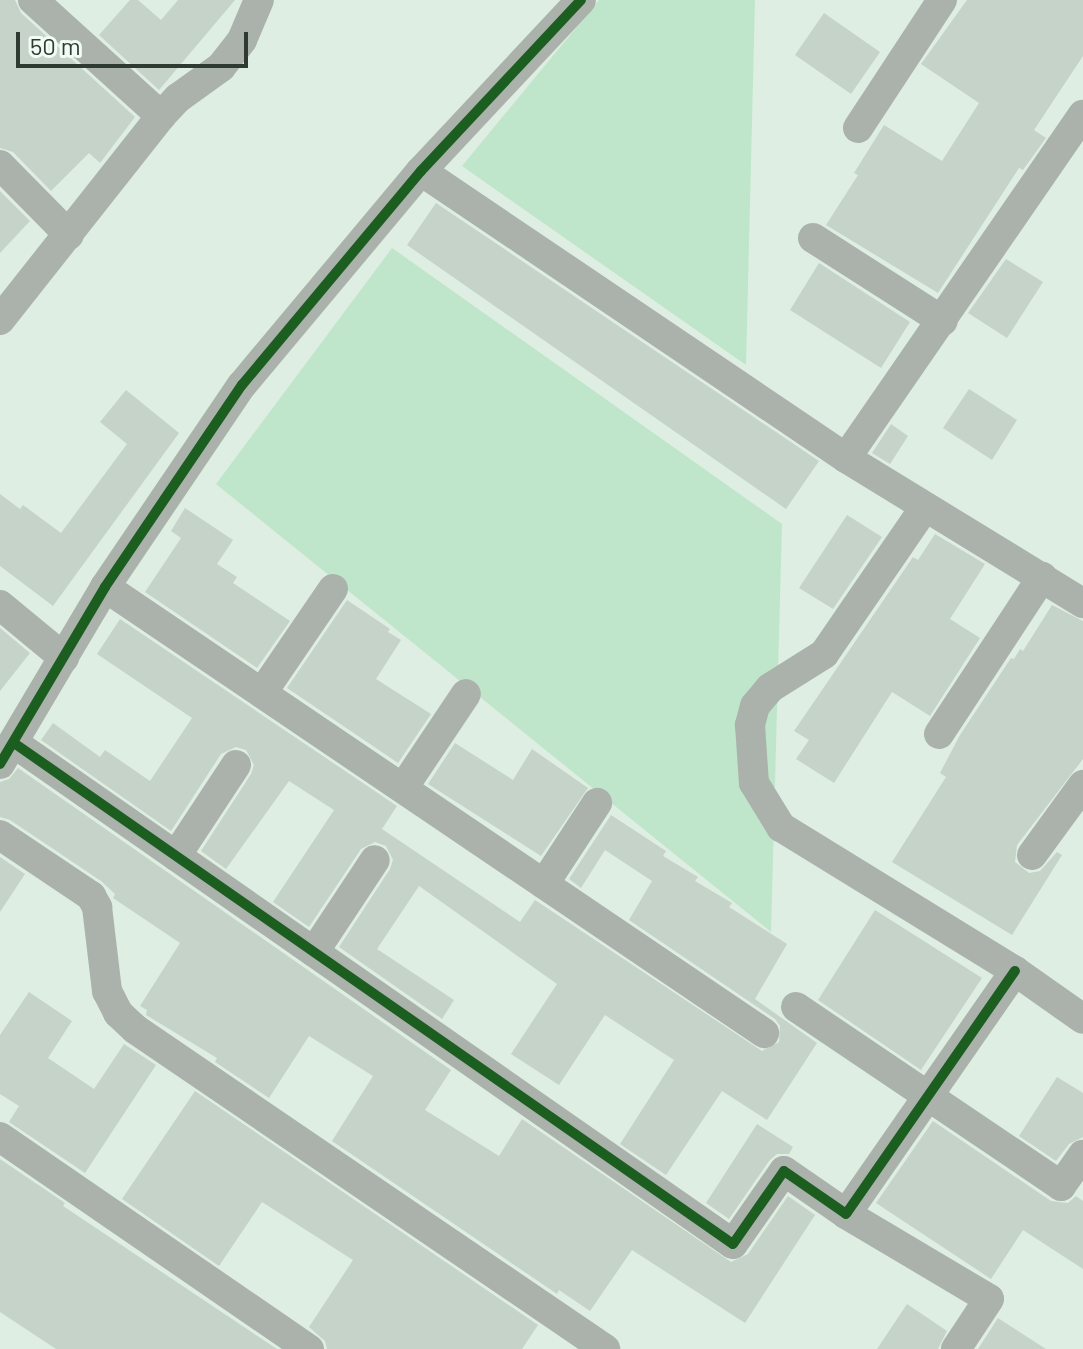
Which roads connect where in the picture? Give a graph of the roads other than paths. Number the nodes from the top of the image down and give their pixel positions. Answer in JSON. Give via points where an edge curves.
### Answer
{"nodes":[{"id":1,"x":33,"y":0,"type":"edge"},
{"id":2,"x":259,"y":0,"type":"edge"},
{"id":3,"x":581,"y":0,"type":"edge"},
{"id":4,"x":942,"y":0,"type":"edge"},
{"id":5,"x":1083,"y":115,"type":"edge"},
{"id":6,"x":161,"y":116,"type":"junction"},
{"id":7,"x":858,"y":128,"type":"dead end"},
{"id":8,"x":0,"y":165,"type":"edge"},
{"id":9,"x":421,"y":171,"type":"junction"},
{"id":10,"x":69,"y":235,"type":"junction"},
{"id":11,"x":813,"y":238,"type":"dead end"},
{"id":12,"x":0,"y":320,"type":"edge"},
{"id":13,"x":943,"y":321,"type":"junction"},
{"id":14,"x":846,"y":458,"type":"junction"},
{"id":15,"x":925,"y":507,"type":"junction"},
{"id":16,"x":1042,"y":577,"type":"junction"},
{"id":17,"x":105,"y":587,"type":"junction"},
{"id":18,"x":333,"y":589,"type":"dead end"},
{"id":19,"x":1083,"y":603,"type":"edge"},
{"id":20,"x":0,"y":605,"type":"edge"},
{"id":21,"x":64,"y":658,"type":"junction"},
{"id":22,"x":262,"y":693,"type":"junction"},
{"id":23,"x":466,"y":694,"type":"dead end"},
{"id":24,"x":939,"y":734,"type":"dead end"},
{"id":25,"x":7,"y":753,"type":"edge"},
{"id":26,"x":236,"y":765,"type":"dead end"},
{"id":27,"x":1083,"y":785,"type":"edge"},
{"id":28,"x":403,"y":788,"type":"junction"},
{"id":29,"x":597,"y":803,"type":"dead end"},
{"id":30,"x":0,"y":835,"type":"edge"},
{"id":31,"x":1032,"y":855,"type":"dead end"},
{"id":32,"x":176,"y":856,"type":"junction"},
{"id":33,"x":375,"y":860,"type":"dead end"},
{"id":34,"x":544,"y":884,"type":"junction"},
{"id":35,"x":314,"y":952,"type":"junction"},
{"id":36,"x":1015,"y":971,"type":"junction"},
{"id":37,"x":796,"y":1007,"type":"dead end"},
{"id":38,"x":1083,"y":1019,"type":"edge"},
{"id":39,"x":764,"y":1033,"type":"dead end"},
{"id":40,"x":929,"y":1094,"type":"junction"},
{"id":41,"x":0,"y":1137,"type":"edge"},
{"id":42,"x":1083,"y":1155,"type":"edge"},
{"id":43,"x":846,"y":1214,"type":"junction"},
{"id":44,"x":309,"y":1349,"type":"edge"},
{"id":45,"x":605,"y":1349,"type":"edge"},
{"id":46,"x":956,"y":1349,"type":"edge"}],
"edges":[{"from":1,"to":6,"type":"street"},
{"from":2,"to":6,"type":"street","via":[[242,40],[221,67]]},
{"from":3,"to":9,"type":"street"},
{"from":4,"to":7,"type":"street"},
{"from":5,"to":13,"type":"street"},
{"from":6,"to":10,"type":"street"},
{"from":8,"to":10,"type":"street"},
{"from":9,"to":14,"type":"street"},
{"from":9,"to":17,"type":"street","via":[[242,385]]},
{"from":10,"to":12,"type":"street"},
{"from":11,"to":13,"type":"street"},
{"from":13,"to":14,"type":"street"},
{"from":14,"to":15,"type":"street"},
{"from":15,"to":16,"type":"street"},
{"from":15,"to":36,"type":"street","via":[[824,654],[770,688],[755,706],[750,725],[754,783],[781,827]]},
{"from":16,"to":19,"type":"street"},
{"from":16,"to":24,"type":"street"},
{"from":17,"to":21,"type":"street"},
{"from":17,"to":22,"type":"street"},
{"from":18,"to":22,"type":"street"},
{"from":20,"to":21,"type":"street"},
{"from":21,"to":25,"type":"street"},
{"from":22,"to":28,"type":"street"},
{"from":23,"to":28,"type":"street"},
{"from":25,"to":32,"type":"street"},
{"from":26,"to":32,"type":"street"},
{"from":27,"to":31,"type":"street"},
{"from":28,"to":34,"type":"street"},
{"from":29,"to":34,"type":"street"},
{"from":30,"to":45,"type":"street","via":[[91,896],[97,907],[107,991],[118,1013],[135,1029]]},
{"from":32,"to":35,"type":"street"},
{"from":33,"to":35,"type":"street"},
{"from":34,"to":39,"type":"street"},
{"from":35,"to":43,"type":"street","via":[[733,1244],[784,1171]]},
{"from":36,"to":38,"type":"street"},
{"from":36,"to":40,"type":"street"},
{"from":37,"to":40,"type":"street"},
{"from":40,"to":42,"type":"street","via":[[1061,1186]]},
{"from":40,"to":43,"type":"street"},
{"from":41,"to":44,"type":"street"},
{"from":43,"to":46,"type":"street","via":[[989,1299]]}]}
